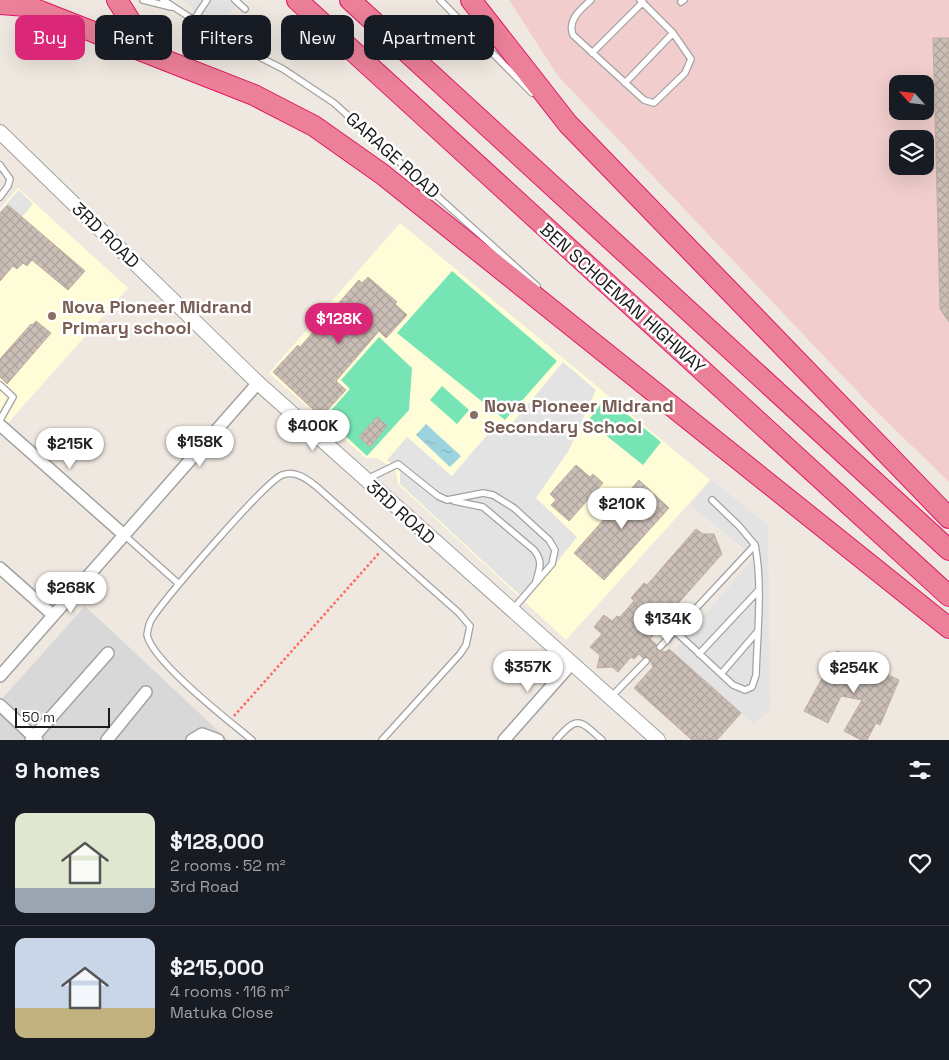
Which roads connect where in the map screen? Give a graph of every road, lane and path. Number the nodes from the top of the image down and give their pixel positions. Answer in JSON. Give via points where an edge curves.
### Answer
{"nodes":[{"id":1,"x":117,"y":0,"type":"edge"},
{"id":2,"x":143,"y":0,"type":"edge"},
{"id":3,"x":163,"y":0,"type":"edge"},
{"id":4,"x":207,"y":0,"type":"edge"},
{"id":5,"x":235,"y":0,"type":"edge"},
{"id":6,"x":297,"y":0,"type":"edge"},
{"id":7,"x":350,"y":0,"type":"edge"},
{"id":8,"x":440,"y":0,"type":"edge"},
{"id":9,"x":471,"y":0,"type":"edge"},
{"id":10,"x":591,"y":0,"type":"edge"},
{"id":11,"x":641,"y":1,"type":"edge"},
{"id":12,"x":0,"y":4,"type":"edge"},
{"id":13,"x":175,"y":8,"type":"junction"},
{"id":14,"x":245,"y":9,"type":"dead end"},
{"id":15,"x":185,"y":15,"type":"edge"},
{"id":16,"x":197,"y":15,"type":"edge"},
{"id":17,"x":673,"y":33,"type":"junction"},
{"id":18,"x":592,"y":53,"type":"junction"},
{"id":19,"x":266,"y":60,"type":"edge"},
{"id":20,"x":186,"y":68,"type":"junction"},
{"id":21,"x":625,"y":83,"type":"junction"},
{"id":22,"x":568,"y":124,"type":"junction"},
{"id":23,"x":0,"y":132,"type":"edge"},
{"id":24,"x":0,"y":165,"type":"edge"},
{"id":25,"x":0,"y":197,"type":"edge"},
{"id":26,"x":545,"y":294,"type":"dead end"},
{"id":27,"x":552,"y":301,"type":"dead end"},
{"id":28,"x":585,"y":336,"type":"junction"},
{"id":29,"x":258,"y":383,"type":"junction"},
{"id":30,"x":0,"y":385,"type":"edge"},
{"id":31,"x":0,"y":420,"type":"edge"},
{"id":32,"x":0,"y":424,"type":"edge"},
{"id":33,"x":365,"y":480,"type":"junction"},
{"id":34,"x":447,"y":500,"type":"junction"},
{"id":35,"x":712,"y":500,"type":"dead end"},
{"id":36,"x":949,"y":518,"type":"edge"},
{"id":37,"x":123,"y":534,"type":"junction"},
{"id":38,"x":755,"y":546,"type":"junction"},
{"id":39,"x":384,"y":548,"type":"junction"},
{"id":40,"x":949,"y":550,"type":"edge"},
{"id":41,"x":0,"y":568,"type":"edge"},
{"id":42,"x":536,"y":583,"type":"junction"},
{"id":43,"x":179,"y":584,"type":"junction"},
{"id":44,"x":758,"y":591,"type":"junction"},
{"id":45,"x":949,"y":596,"type":"edge"},
{"id":46,"x":512,"y":610,"type":"junction"},
{"id":47,"x":53,"y":615,"type":"junction"},
{"id":48,"x":949,"y":628,"type":"edge"},
{"id":49,"x":675,"y":631,"type":"junction"},
{"id":50,"x":757,"y":632,"type":"junction"},
{"id":51,"x":660,"y":647,"type":"dead end"},
{"id":52,"x":108,"y":653,"type":"dead end"},
{"id":53,"x":699,"y":654,"type":"junction"},
{"id":54,"x":646,"y":661,"type":"dead end"},
{"id":55,"x":572,"y":663,"type":"junction"},
{"id":56,"x":721,"y":674,"type":"junction"},
{"id":57,"x":0,"y":676,"type":"edge"},
{"id":58,"x":146,"y":692,"type":"dead end"},
{"id":59,"x":610,"y":697,"type":"junction"},
{"id":60,"x":0,"y":705,"type":"edge"},
{"id":61,"x":230,"y":721,"type":"junction"},
{"id":62,"x":34,"y":739,"type":"edge"},
{"id":63,"x":107,"y":740,"type":"edge"},
{"id":64,"x":192,"y":740,"type":"edge"},
{"id":65,"x":218,"y":740,"type":"edge"},
{"id":66,"x":252,"y":740,"type":"edge"},
{"id":67,"x":382,"y":740,"type":"edge"},
{"id":68,"x":504,"y":740,"type":"edge"},
{"id":69,"x":556,"y":740,"type":"edge"},
{"id":70,"x":602,"y":740,"type":"edge"},
{"id":71,"x":658,"y":740,"type":"edge"}],
"edges":[{"from":1,"to":20,"type":"highway","via":[[141,38]]},
{"from":2,"to":13,"type":"lane","name":"GARAGE ROAD"},
{"from":3,"to":13,"type":"lane","name":"GARAGE ROAD"},
{"from":4,"to":16,"type":"lane"},
{"from":5,"to":14,"type":"lane"},
{"from":6,"to":45,"type":"highway","name":"BEN SCHOEMAN HIGHWAY"},
{"from":7,"to":40,"type":"highway","name":"BEN SCHOEMAN HIGHWAY"},
{"from":8,"to":22,"type":"lane","via":[[531,92]]},
{"from":9,"to":22,"type":"highway"},
{"from":10,"to":18,"type":"lane","via":[[574,18],[572,31]]},
{"from":11,"to":17,"type":"lane"},
{"from":11,"to":18,"type":"lane"},
{"from":12,"to":20,"type":"highway","via":[[26,6]]},
{"from":13,"to":15,"type":"lane","name":"GARAGE ROAD"},
{"from":17,"to":21,"type":"lane"},
{"from":17,"to":21,"type":"lane","via":[[689,55],[691,62],[685,73],[659,100],[649,103]]},
{"from":18,"to":21,"type":"lane"},
{"from":19,"to":26,"type":"lane","name":"GARAGE ROAD","via":[[334,103]]},
{"from":20,"to":28,"type":"highway","via":[[254,95],[337,141]]},
{"from":22,"to":36,"type":"highway"},
{"from":23,"to":29,"type":"street","name":"3RD ROAD"},
{"from":24,"to":25,"type":"lane","via":[[10,180]]},
{"from":27,"to":28,"type":"lane"},
{"from":28,"to":48,"type":"highway"},
{"from":29,"to":33,"type":"street","name":"3RD ROAD"},
{"from":29,"to":37,"type":"street"},
{"from":30,"to":31,"type":"lane","via":[[13,397]]},
{"from":32,"to":37,"type":"street"},
{"from":33,"to":34,"type":"lane","via":[[398,464]]},
{"from":33,"to":46,"type":"street","name":"3RD ROAD"},
{"from":34,"to":42,"type":"lane","via":[[483,507],[534,550],[541,565]]},
{"from":34,"to":42,"type":"lane","via":[[483,493],[494,495],[514,508],[549,540],[555,550],[552,564]]},
{"from":35,"to":38,"type":"lane"},
{"from":37,"to":43,"type":"lane"},
{"from":37,"to":47,"type":"street"},
{"from":38,"to":44,"type":"lane"},
{"from":38,"to":49,"type":"lane"},
{"from":39,"to":43,"type":"lane","via":[[311,482],[303,477],[282,475],[264,490]]},
{"from":39,"to":61,"type":"path"},
{"from":39,"to":67,"type":"lane","via":[[459,613],[470,626],[470,635],[460,654]]},
{"from":41,"to":47,"type":"street"},
{"from":42,"to":46,"type":"lane"},
{"from":43,"to":61,"type":"lane","via":[[148,626],[148,643],[167,665]]},
{"from":44,"to":50,"type":"lane"},
{"from":44,"to":53,"type":"lane"},
{"from":46,"to":55,"type":"street","name":"3RD ROAD"},
{"from":47,"to":57,"type":"street"},
{"from":49,"to":51,"type":"lane"},
{"from":49,"to":53,"type":"lane"},
{"from":50,"to":56,"type":"lane"},
{"from":50,"to":56,"type":"lane","via":[[756,675],[752,687],[740,688]]},
{"from":52,"to":62,"type":"street"},
{"from":53,"to":56,"type":"lane"},
{"from":54,"to":59,"type":"lane"},
{"from":55,"to":59,"type":"street","name":"3RD ROAD"},
{"from":55,"to":68,"type":"street"},
{"from":58,"to":63,"type":"street"},
{"from":59,"to":71,"type":"street","name":"3RD ROAD"},
{"from":60,"to":62,"type":"street"},
{"from":61,"to":66,"type":"lane"},
{"from":64,"to":65,"type":"street","via":[[202,734]]},
{"from":69,"to":70,"type":"lane","via":[[570,724],[578,723],[587,726]]}]}
